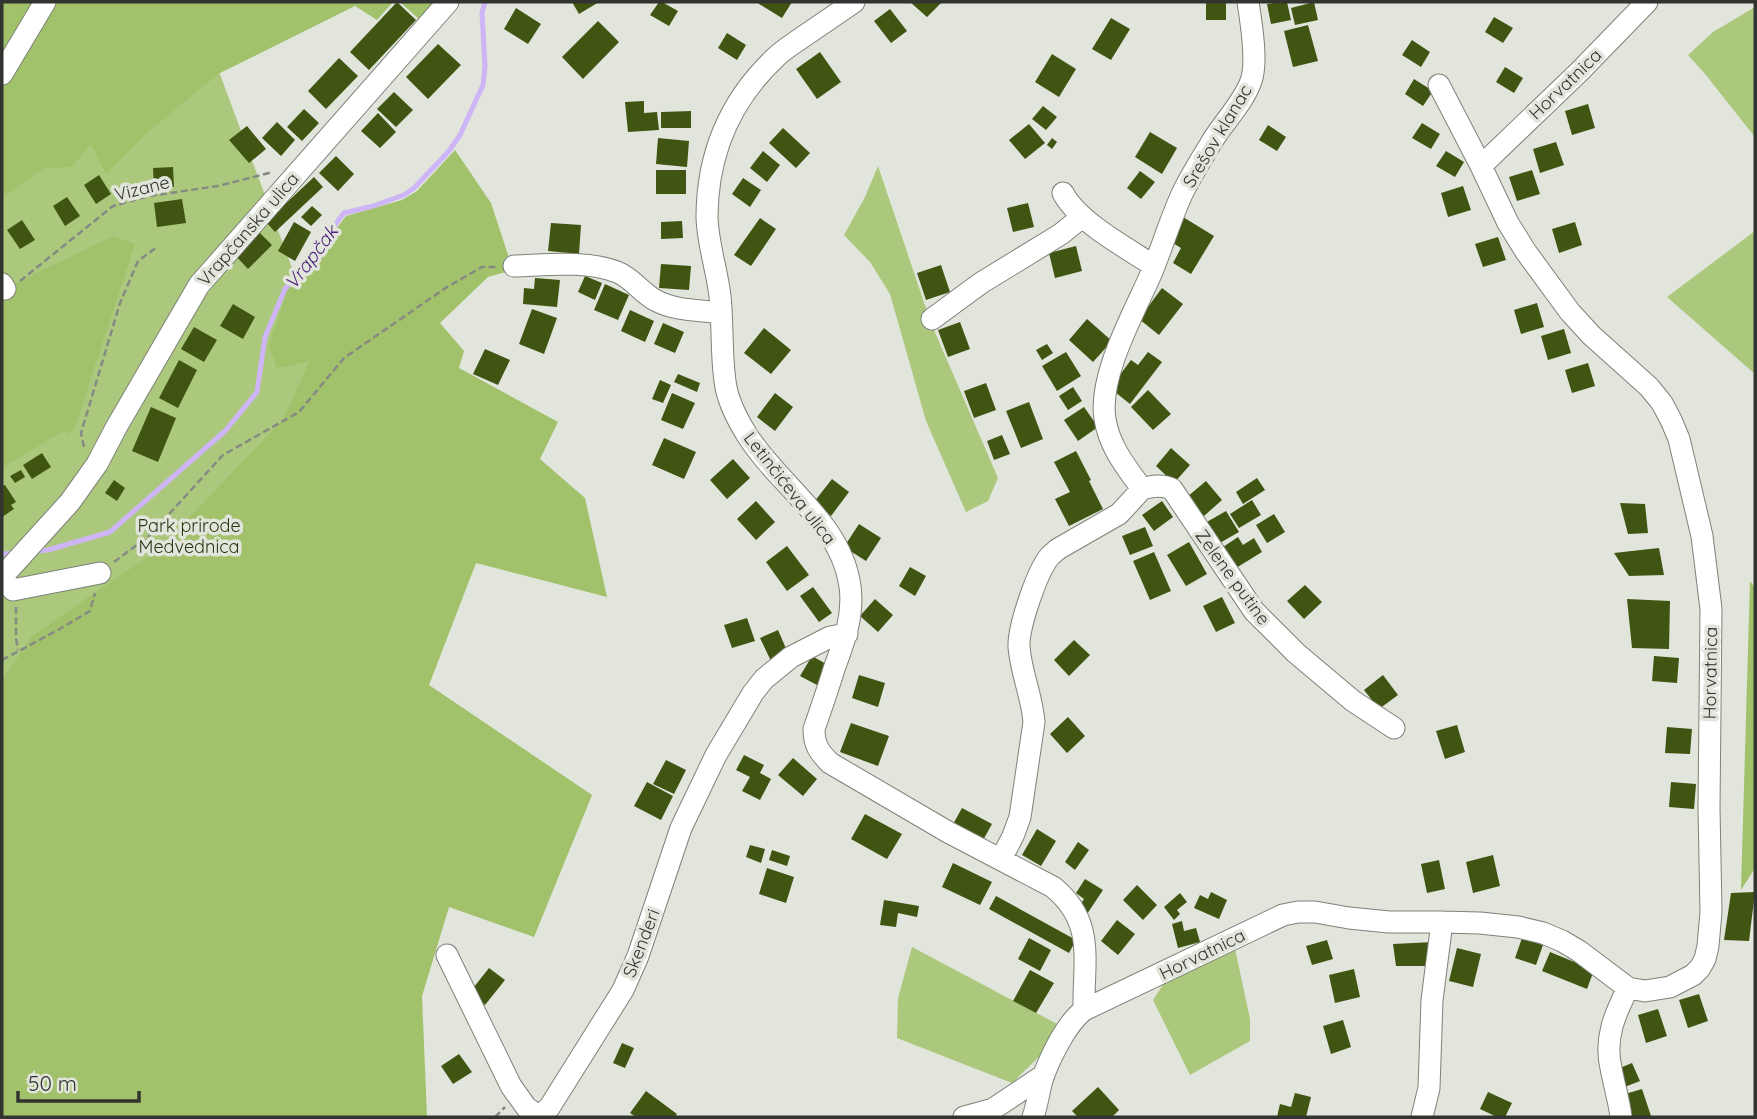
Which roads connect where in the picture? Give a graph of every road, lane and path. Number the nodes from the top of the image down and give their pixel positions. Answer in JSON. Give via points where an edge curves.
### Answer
{"nodes":[{"id":1,"x":45,"y":2,"type":"edge"},
{"id":2,"x":448,"y":2,"type":"edge"},
{"id":3,"x":854,"y":2,"type":"edge"},
{"id":4,"x":1248,"y":2,"type":"edge"},
{"id":5,"x":1647,"y":2,"type":"edge"},
{"id":6,"x":2,"y":74,"type":"edge"},
{"id":7,"x":1439,"y":85,"type":"dead end"},
{"id":8,"x":1481,"y":166,"type":"junction"},
{"id":9,"x":272,"y":173,"type":"dead end"},
{"id":10,"x":1063,"y":193,"type":"dead end"},
{"id":11,"x":1082,"y":217,"type":"junction"},
{"id":12,"x":157,"y":247,"type":"dead end"},
{"id":13,"x":514,"y":266,"type":"joint"},
{"id":14,"x":1154,"y":266,"type":"junction"},
{"id":15,"x":4,"y":286,"type":"edge"},
{"id":16,"x":721,"y":313,"type":"junction"},
{"id":17,"x":932,"y":319,"type":"dead end"},
{"id":18,"x":86,"y":456,"type":"dead end"},
{"id":19,"x":1142,"y":489,"type":"junction"},
{"id":20,"x":100,"y":573,"type":"junction"},
{"id":21,"x":6,"y":582,"type":"edge"},
{"id":22,"x":847,"y":634,"type":"junction"},
{"id":23,"x":18,"y":651,"type":"junction"},
{"id":24,"x":2,"y":660,"type":"edge"},
{"id":25,"x":1394,"y":728,"type":"dead end"},
{"id":26,"x":1002,"y":859,"type":"junction"},
{"id":27,"x":1442,"y":922,"type":"junction"},
{"id":28,"x":447,"y":956,"type":"dead end"},
{"id":29,"x":1628,"y":988,"type":"junction"},
{"id":30,"x":1084,"y":1010,"type":"junction"},
{"id":31,"x":1044,"y":1075,"type":"junction"},
{"id":32,"x":964,"y":1117,"type":"edge"},
{"id":33,"x":1033,"y":1117,"type":"edge"},
{"id":34,"x":1422,"y":1117,"type":"edge"},
{"id":35,"x":1621,"y":1117,"type":"edge"}],
"edges":[{"from":1,"to":6,"type":"street"},
{"from":2,"to":21,"type":"street","name":"Vrapčanska ulica","via":[[199,285],[97,464]]},
{"from":3,"to":16,"type":"street","name":"Letinčićeva ulica","via":[[777,56],[734,107],[723,128],[713,160],[707,220]]},
{"from":4,"to":14,"type":"street","name":"Srešov klanac","via":[[1252,79],[1182,194]]},
{"from":5,"to":8,"type":"street","name":"Horvatnica"},
{"from":7,"to":8,"type":"street","name":"Horvatnica"},
{"from":8,"to":29,"type":"street","name":"Horvatnica","via":[[1508,223],[1550,285],[1591,335],[1662,403],[1679,439],[1702,536],[1711,609],[1708,946],[1700,968],[1684,981],[1655,990]]},
{"from":9,"to":15,"type":"path","name":"Vizane","via":[[113,206],[22,280]]},
{"from":10,"to":11,"type":"street"},
{"from":11,"to":14,"type":"street"},
{"from":11,"to":17,"type":"street"},
{"from":12,"to":18,"type":"path","via":[[138,261],[120,303],[80,433]]},
{"from":13,"to":16,"type":"street","via":[[601,268],[618,272],[659,303]]},
{"from":13,"to":20,"type":"path","via":[[482,267],[344,358],[299,412],[223,455],[149,536]]},
{"from":14,"to":19,"type":"street","name":"Srešov klanac","via":[[1115,355],[1104,405],[1117,454]]},
{"from":16,"to":22,"type":"street","name":"Letinčićeva ulica","via":[[731,405],[759,453],[810,508],[836,545],[850,584]]},
{"from":19,"to":25,"type":"street","name":"Zelene putine","via":[[1172,489],[1254,611],[1353,701]]},
{"from":19,"to":26,"type":"street","via":[[1118,514],[1050,555],[1039,573],[1019,644],[1034,722],[1020,817]]},
{"from":20,"to":21,"type":"street"},
{"from":20,"to":23,"type":"path","via":[[90,611]]},
{"from":21,"to":23,"type":"path","via":[[16,604]]},
{"from":22,"to":26,"type":"street","name":"Letinčićeva ulica","via":[[814,729],[821,755]]},
{"from":22,"to":28,"type":"street","name":"Skenderi","via":[[830,637],[791,657],[753,692],[681,828],[623,990],[542,1113],[526,1107],[511,1086]]},
{"from":23,"to":24,"type":"path"},
{"from":26,"to":30,"type":"street","name":"Letinčićeva ulica","via":[[1053,887],[1074,910],[1086,948]]},
{"from":27,"to":29,"type":"street","name":"Horvatnica","via":[[1542,933],[1579,950]]},
{"from":27,"to":30,"type":"street","name":"Horvatnica","via":[[1389,922],[1315,912],[1283,915]]},
{"from":27,"to":34,"type":"street","via":[[1429,1088]]},
{"from":29,"to":35,"type":"street","via":[[1617,1009],[1608,1046]]},
{"from":30,"to":31,"type":"street","name":"Horvatnica","via":[[1066,1031]]},
{"from":31,"to":32,"type":"street","name":"Horvatnica","via":[[993,1109]]},
{"from":31,"to":33,"type":"street","name":"Horvatnica"}]}
